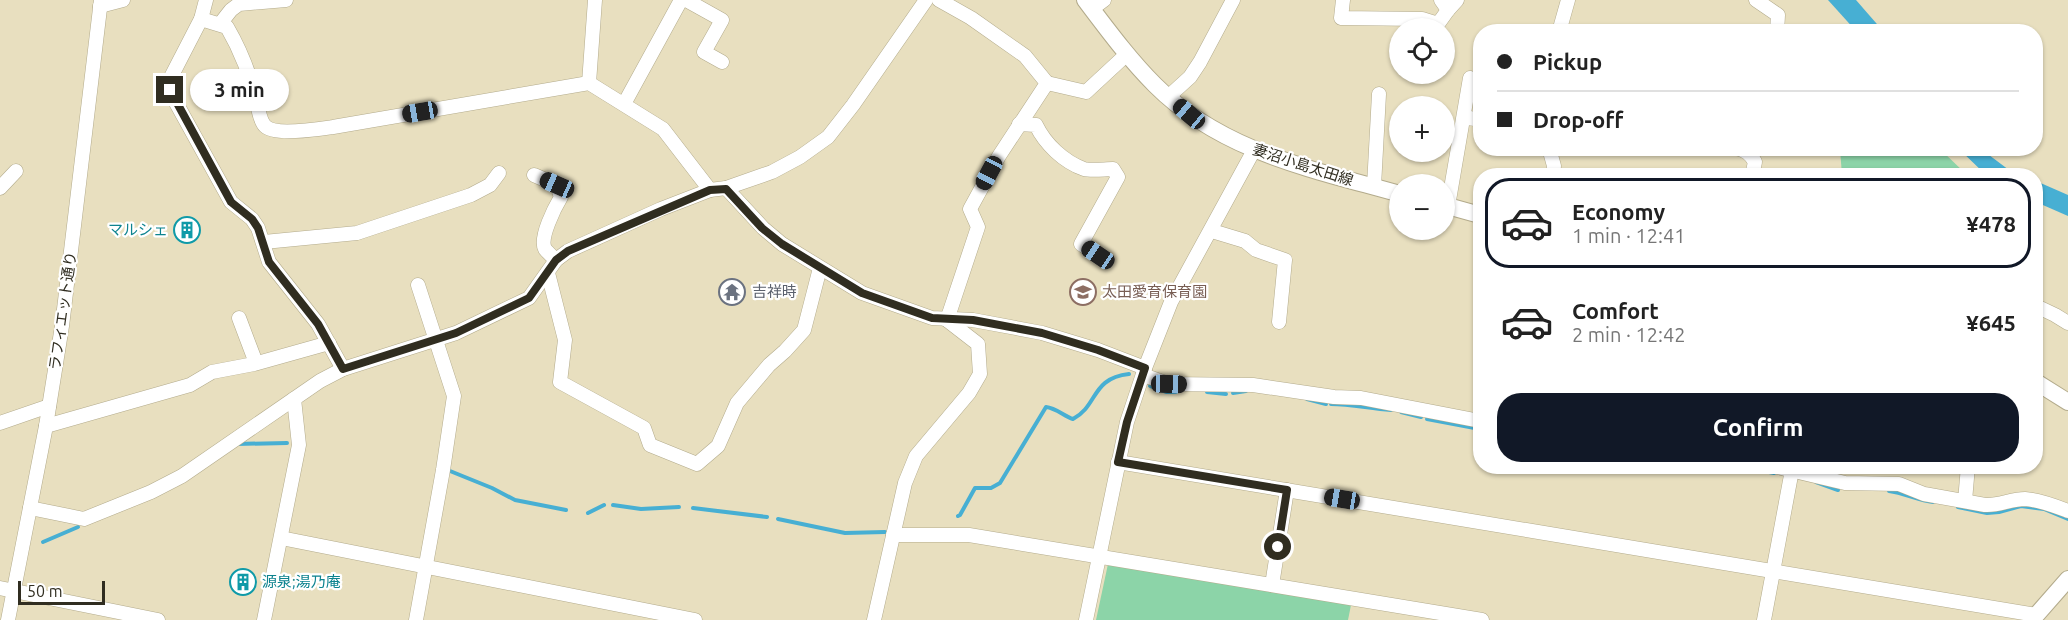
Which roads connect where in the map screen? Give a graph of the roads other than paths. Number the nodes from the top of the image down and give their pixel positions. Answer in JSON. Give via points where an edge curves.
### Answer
{"nodes":[{"id":1,"x":123,"y":0,"type":"edge"},
{"id":2,"x":206,"y":0,"type":"edge"},
{"id":3,"x":286,"y":0,"type":"edge"},
{"id":4,"x":594,"y":0,"type":"edge"},
{"id":5,"x":681,"y":0,"type":"edge"},
{"id":6,"x":686,"y":0,"type":"edge"},
{"id":7,"x":926,"y":0,"type":"edge"},
{"id":8,"x":939,"y":0,"type":"edge"},
{"id":9,"x":1233,"y":0,"type":"edge"},
{"id":10,"x":1343,"y":0,"type":"edge"},
{"id":11,"x":1756,"y":0,"type":"edge"},
{"id":12,"x":1563,"y":1,"type":"edge"},
{"id":13,"x":101,"y":3,"type":"edge"},
{"id":14,"x":1094,"y":3,"type":"edge"},
{"id":15,"x":1449,"y":3,"type":"edge"},
{"id":16,"x":201,"y":19,"type":"junction"},
{"id":17,"x":220,"y":24,"type":"junction"},
{"id":18,"x":1560,"y":24,"type":"edge"},
{"id":19,"x":1777,"y":24,"type":"edge"},
{"id":20,"x":1127,"y":54,"type":"junction"},
{"id":21,"x":722,"y":62,"type":"dead end"},
{"id":22,"x":1470,"y":78,"type":"dead end"},
{"id":23,"x":589,"y":83,"type":"junction"},
{"id":24,"x":1047,"y":83,"type":"junction"},
{"id":25,"x":1379,"y":94,"type":"dead end"},
{"id":26,"x":1168,"y":97,"type":"junction"},
{"id":27,"x":624,"y":104,"type":"junction"},
{"id":28,"x":1464,"y":117,"type":"junction"},
{"id":29,"x":1473,"y":119,"type":"edge"},
{"id":30,"x":1019,"y":124,"type":"junction"},
{"id":31,"x":1254,"y":150,"type":"junction"},
{"id":32,"x":16,"y":171,"type":"dead end"},
{"id":33,"x":499,"y":173,"type":"dead end"},
{"id":34,"x":1452,"y":174,"type":"edge"},
{"id":35,"x":534,"y":175,"type":"dead end"},
{"id":36,"x":1374,"y":186,"type":"junction"},
{"id":37,"x":0,"y":188,"type":"edge"},
{"id":38,"x":726,"y":189,"type":"junction"},
{"id":39,"x":710,"y":190,"type":"junction"},
{"id":40,"x":1389,"y":191,"type":"edge"},
{"id":41,"x":1455,"y":208,"type":"edge"},
{"id":42,"x":1473,"y":213,"type":"edge"},
{"id":43,"x":1212,"y":231,"type":"junction"},
{"id":44,"x":264,"y":242,"type":"junction"},
{"id":45,"x":1098,"y":255,"type":"dead end"},
{"id":46,"x":556,"y":260,"type":"junction"},
{"id":47,"x":820,"y":268,"type":"junction"},
{"id":48,"x":548,"y":273,"type":"junction"},
{"id":49,"x":418,"y":285,"type":"dead end"},
{"id":50,"x":2043,"y":309,"type":"edge"},
{"id":51,"x":239,"y":318,"type":"dead end"},
{"id":52,"x":947,"y":320,"type":"junction"},
{"id":53,"x":1279,"y":322,"type":"dead end"},
{"id":54,"x":2068,"y":324,"type":"edge"},
{"id":55,"x":435,"y":340,"type":"junction"},
{"id":56,"x":329,"y":343,"type":"junction"},
{"id":57,"x":256,"y":363,"type":"junction"},
{"id":58,"x":343,"y":369,"type":"junction"},
{"id":59,"x":1144,"y":371,"type":"junction"},
{"id":60,"x":2043,"y":386,"type":"edge"},
{"id":61,"x":294,"y":399,"type":"junction"},
{"id":62,"x":2068,"y":402,"type":"edge"},
{"id":63,"x":50,"y":406,"type":"junction"},
{"id":64,"x":1473,"y":420,"type":"edge"},
{"id":65,"x":0,"y":423,"type":"edge"},
{"id":66,"x":46,"y":426,"type":"junction"},
{"id":67,"x":1118,"y":462,"type":"junction"},
{"id":68,"x":1791,"y":474,"type":"edge"},
{"id":69,"x":1808,"y":474,"type":"edge"},
{"id":70,"x":1967,"y":474,"type":"edge"},
{"id":71,"x":1287,"y":490,"type":"junction"},
{"id":72,"x":1965,"y":501,"type":"junction"},
{"id":73,"x":30,"y":508,"type":"junction"},
{"id":74,"x":2068,"y":512,"type":"edge"},
{"id":75,"x":893,"y":535,"type":"junction"},
{"id":76,"x":281,"y":538,"type":"junction"},
{"id":77,"x":1099,"y":556,"type":"junction"},
{"id":78,"x":427,"y":567,"type":"junction"},
{"id":79,"x":1773,"y":570,"type":"junction"},
{"id":80,"x":2068,"y":579,"type":"edge"},
{"id":81,"x":1272,"y":585,"type":"junction"},
{"id":82,"x":7,"y":590,"type":"edge"},
{"id":83,"x":2034,"y":617,"type":"edge"},
{"id":84,"x":8,"y":620,"type":"edge"},
{"id":85,"x":158,"y":620,"type":"edge"},
{"id":86,"x":264,"y":620,"type":"edge"},
{"id":87,"x":416,"y":620,"type":"edge"},
{"id":88,"x":695,"y":620,"type":"edge"},
{"id":89,"x":874,"y":620,"type":"edge"},
{"id":90,"x":1086,"y":620,"type":"edge"},
{"id":91,"x":1482,"y":620,"type":"edge"},
{"id":92,"x":1764,"y":620,"type":"edge"}],
"edges":[{"from":1,"to":13,"type":"street"},
{"from":2,"to":16,"type":"street"},
{"from":3,"to":17,"type":"street","via":[[239,4]]},
{"from":4,"to":23,"type":"street"},
{"from":5,"to":27,"type":"street"},
{"from":6,"to":21,"type":"street","via":[[722,20],[704,52]]},
{"from":7,"to":38,"type":"street","via":[[828,137],[772,172]]},
{"from":8,"to":24,"type":"street","via":[[972,18],[1025,57]]},
{"from":9,"to":26,"type":"street","via":[[1190,77]]},
{"from":10,"to":15,"type":"street","via":[[1341,18],[1422,20],[1438,24]]},
{"from":11,"to":19,"type":"street","via":[[1778,15]]},
{"from":12,"to":18,"type":"street"},
{"from":13,"to":63,"type":"street","name":"ラフィエット通り"},
{"from":14,"to":20,"type":"main road","name":"妻沼小島太田線"},
{"from":16,"to":17,"type":"street"},
{"from":16,"to":44,"type":"street","via":[[171,79],[170,90],[231,202],[252,219]]},
{"from":17,"to":23,"type":"street","via":[[233,37],[265,126],[274,130],[333,127]]},
{"from":20,"to":24,"type":"street","via":[[1086,92]]},
{"from":20,"to":26,"type":"main road","name":"妻沼小島太田線"},
{"from":22,"to":28,"type":"street"},
{"from":23,"to":27,"type":"street"},
{"from":24,"to":30,"type":"street"},
{"from":25,"to":36,"type":"street"},
{"from":26,"to":31,"type":"main road","name":"妻沼小島太田線","via":[[1216,132]]},
{"from":27,"to":39,"type":"street","via":[[663,129]]},
{"from":28,"to":29,"type":"street"},
{"from":28,"to":34,"type":"street"},
{"from":30,"to":45,"type":"street","via":[[1036,125],[1042,139],[1085,169],[1113,169],[1119,177],[1081,244]]},
{"from":30,"to":52,"type":"street","via":[[970,209],[978,227]]},
{"from":31,"to":36,"type":"main road","name":"妻沼小島太田線"},
{"from":31,"to":43,"type":"street"},
{"from":32,"to":37,"type":"street"},
{"from":33,"to":44,"type":"street","via":[[490,185],[471,195],[357,233]]},
{"from":35,"to":46,"type":"street","via":[[557,185],[561,197],[544,239],[544,248]]},
{"from":36,"to":40,"type":"main road","name":"妻沼小島太田線"},
{"from":38,"to":39,"type":"street"},
{"from":38,"to":47,"type":"street","via":[[762,228]]},
{"from":39,"to":46,"type":"street","via":[[568,251]]},
{"from":41,"to":42,"type":"main road"},
{"from":43,"to":53,"type":"street","via":[[1285,260]]},
{"from":43,"to":59,"type":"street","via":[[1171,302]]},
{"from":44,"to":56,"type":"street","via":[[269,262]]},
{"from":46,"to":48,"type":"street"},
{"from":47,"to":48,"type":"street","via":[[804,330],[737,403],[718,446],[697,464],[650,445],[644,428],[560,382],[565,340]]},
{"from":47,"to":52,"type":"street","via":[[862,293]]},
{"from":48,"to":55,"type":"street","via":[[529,298]]},
{"from":49,"to":55,"type":"street"},
{"from":50,"to":54,"type":"street"},
{"from":51,"to":57,"type":"street"},
{"from":52,"to":59,"type":"street","via":[[973,320],[1042,333],[1098,350]]},
{"from":52,"to":75,"type":"street","via":[[978,344],[980,374],[969,393],[916,456],[905,483]]},
{"from":55,"to":58,"type":"street"},
{"from":55,"to":78,"type":"street","via":[[454,396]]},
{"from":56,"to":57,"type":"street"},
{"from":56,"to":58,"type":"street"},
{"from":57,"to":66,"type":"street","via":[[212,372],[190,384]]},
{"from":58,"to":61,"type":"street"},
{"from":59,"to":64,"type":"street","via":[[1169,384],[1253,385],[1361,398]]},
{"from":59,"to":67,"type":"street"},
{"from":60,"to":62,"type":"main road"},
{"from":61,"to":73,"type":"street","via":[[182,476],[151,492],[84,519]]},
{"from":61,"to":76,"type":"street","via":[[299,444]]},
{"from":63,"to":65,"type":"street"},
{"from":63,"to":66,"type":"street","name":"ラフィエット通り"},
{"from":66,"to":73,"type":"street","name":"ラフィエット通り"},
{"from":67,"to":71,"type":"street"},
{"from":67,"to":77,"type":"street"},
{"from":68,"to":79,"type":"street"},
{"from":69,"to":72,"type":"street","via":[[1845,483],[1899,484],[1924,494]]},
{"from":70,"to":72,"type":"street"},
{"from":71,"to":79,"type":"street"},
{"from":71,"to":81,"type":"street"},
{"from":72,"to":74,"type":"street","via":[[1993,506],[2024,499]]},
{"from":73,"to":82,"type":"street","name":"ラフィエット通り"},
{"from":75,"to":77,"type":"street","via":[[969,535]]},
{"from":75,"to":89,"type":"street"},
{"from":76,"to":78,"type":"street"},
{"from":76,"to":86,"type":"street"},
{"from":77,"to":81,"type":"street"},
{"from":77,"to":90,"type":"street"},
{"from":78,"to":87,"type":"street"},
{"from":78,"to":88,"type":"street"},
{"from":79,"to":83,"type":"street"},
{"from":79,"to":92,"type":"street"},
{"from":80,"to":83,"type":"main road"},
{"from":81,"to":91,"type":"street"},
{"from":82,"to":84,"type":"street","name":"ラフィエット通り"},
{"from":82,"to":85,"type":"street"}]}
